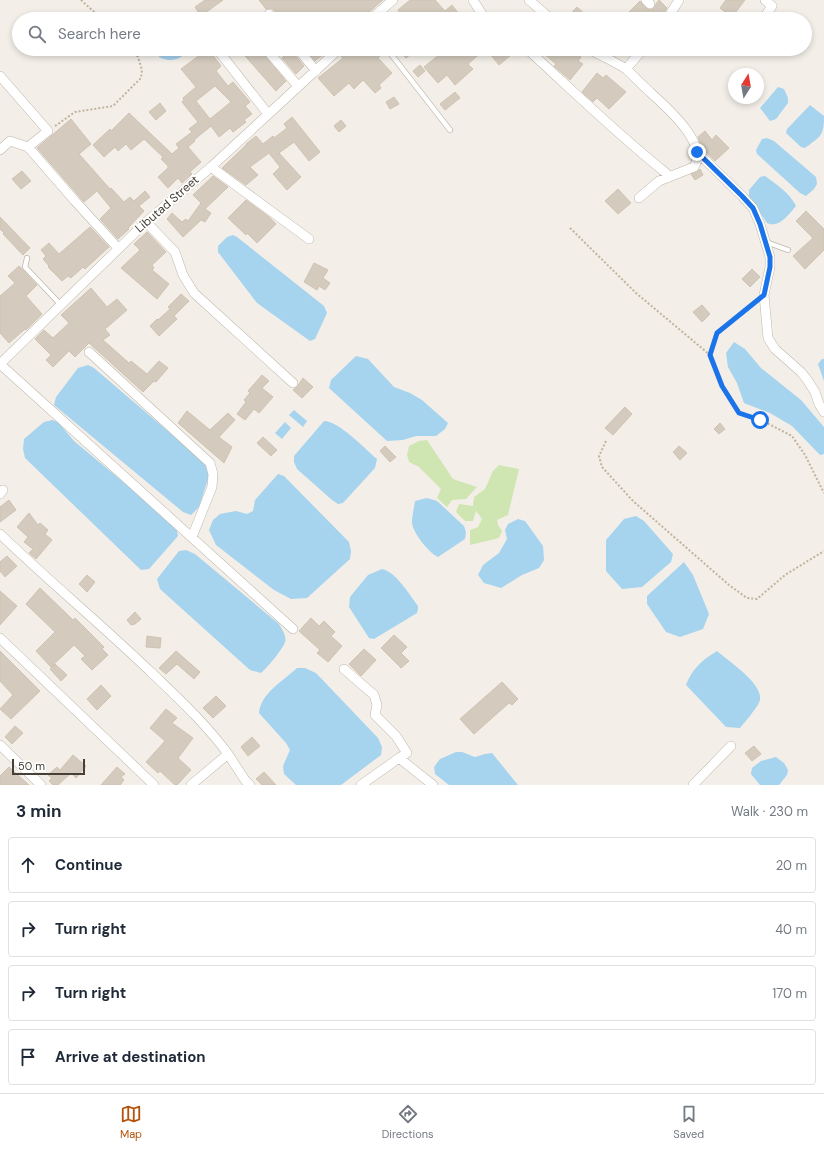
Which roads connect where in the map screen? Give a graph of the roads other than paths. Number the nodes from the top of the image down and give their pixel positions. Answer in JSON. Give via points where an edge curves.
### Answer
{"nodes":[{"id":1,"x":473,"y":0,"type":"edge"},
{"id":2,"x":529,"y":0,"type":"edge"},
{"id":3,"x":679,"y":0,"type":"edge"},
{"id":4,"x":388,"y":2,"type":"edge"},
{"id":5,"x":771,"y":2,"type":"edge"},
{"id":6,"x":378,"y":12,"type":"edge"},
{"id":7,"x":481,"y":12,"type":"edge"},
{"id":8,"x":543,"y":12,"type":"edge"},
{"id":9,"x":671,"y":12,"type":"edge"},
{"id":10,"x":766,"y":12,"type":"edge"},
{"id":11,"x":222,"y":56,"type":"edge"},
{"id":12,"x":272,"y":56,"type":"edge"},
{"id":13,"x":304,"y":56,"type":"edge"},
{"id":14,"x":332,"y":56,"type":"edge"},
{"id":15,"x":392,"y":56,"type":"edge"},
{"id":16,"x":535,"y":56,"type":"edge"},
{"id":17,"x":601,"y":56,"type":"edge"},
{"id":18,"x":637,"y":56,"type":"edge"},
{"id":19,"x":626,"y":69,"type":"junction"},
{"id":20,"x":316,"y":71,"type":"junction"},
{"id":21,"x":0,"y":76,"type":"edge"},
{"id":22,"x":298,"y":86,"type":"junction"},
{"id":23,"x":268,"y":114,"type":"junction"},
{"id":24,"x":450,"y":130,"type":"dead end"},
{"id":25,"x":28,"y":147,"type":"junction"},
{"id":26,"x":0,"y":150,"type":"edge"},
{"id":27,"x":697,"y":152,"type":"junction"},
{"id":28,"x":211,"y":167,"type":"junction"},
{"id":29,"x":668,"y":177,"type":"junction"},
{"id":30,"x":638,"y":198,"type":"dead end"},
{"id":31,"x":146,"y":222,"type":"junction"},
{"id":32,"x":309,"y":239,"type":"dead end"},
{"id":33,"x":766,"y":242,"type":"junction"},
{"id":34,"x":118,"y":248,"type":"junction"},
{"id":35,"x":788,"y":250,"type":"dead end"},
{"id":36,"x":27,"y":258,"type":"dead end"},
{"id":37,"x":61,"y":305,"type":"junction"},
{"id":38,"x":89,"y":352,"type":"dead end"},
{"id":39,"x":0,"y":364,"type":"edge"},
{"id":40,"x":293,"y":383,"type":"dead end"},
{"id":41,"x":824,"y":412,"type":"edge"},
{"id":42,"x":0,"y":534,"type":"edge"},
{"id":43,"x":192,"y":537,"type":"junction"},
{"id":44,"x":293,"y":629,"type":"dead end"},
{"id":45,"x":0,"y":638,"type":"edge"},
{"id":46,"x":344,"y":669,"type":"dead end"},
{"id":47,"x":0,"y":746,"type":"edge"},
{"id":48,"x":731,"y":746,"type":"dead end"},
{"id":49,"x":228,"y":754,"type":"junction"},
{"id":50,"x":400,"y":758,"type":"junction"},
{"id":51,"x":42,"y":785,"type":"edge"},
{"id":52,"x":154,"y":785,"type":"edge"},
{"id":53,"x":191,"y":785,"type":"edge"},
{"id":54,"x":250,"y":785,"type":"edge"},
{"id":55,"x":361,"y":785,"type":"edge"},
{"id":56,"x":433,"y":785,"type":"edge"},
{"id":57,"x":693,"y":785,"type":"edge"}],
"edges":[{"from":1,"to":7,"type":"street"},
{"from":2,"to":8,"type":"street"},
{"from":3,"to":9,"type":"street"},
{"from":4,"to":6,"type":"street"},
{"from":5,"to":10,"type":"street"},
{"from":11,"to":23,"type":"street"},
{"from":12,"to":22,"type":"street"},
{"from":13,"to":20,"type":"street"},
{"from":14,"to":20,"type":"street","name":"Libutad Street"},
{"from":15,"to":24,"type":"lane"},
{"from":16,"to":29,"type":"street"},
{"from":17,"to":19,"type":"street"},
{"from":18,"to":19,"type":"street"},
{"from":19,"to":27,"type":"street","via":[[675,116],[690,134]]},
{"from":20,"to":22,"type":"street","name":"Libutad Street"},
{"from":21,"to":25,"type":"street","via":[[48,131]]},
{"from":22,"to":23,"type":"street","name":"Libutad Street"},
{"from":23,"to":28,"type":"street","name":"Libutad Street"},
{"from":25,"to":26,"type":"street","via":[[10,141]]},
{"from":25,"to":34,"type":"street"},
{"from":27,"to":29,"type":"street","via":[[694,167]]},
{"from":27,"to":33,"type":"street","via":[[753,208]]},
{"from":28,"to":31,"type":"street","name":"Libutad Street"},
{"from":28,"to":32,"type":"street"},
{"from":29,"to":30,"type":"street"},
{"from":31,"to":34,"type":"street","name":"Libutad Street"},
{"from":31,"to":40,"type":"street","via":[[175,252],[183,275],[194,293]]},
{"from":33,"to":35,"type":"lane"},
{"from":33,"to":41,"type":"street","via":[[770,257],[764,295],[768,338],[775,349],[808,381]]},
{"from":34,"to":37,"type":"street","name":"Libutad Street"},
{"from":36,"to":37,"type":"lane","via":[[25,267]]},
{"from":37,"to":39,"type":"street","name":"Libutad Street"},
{"from":38,"to":43,"type":"street","via":[[210,463],[214,474],[212,487]]},
{"from":39,"to":43,"type":"street"},
{"from":42,"to":49,"type":"street","via":[[137,658],[196,715]]},
{"from":43,"to":44,"type":"street"},
{"from":45,"to":52,"type":"street"},
{"from":46,"to":50,"type":"street","via":[[374,695],[377,705],[375,715],[396,736],[407,753]]},
{"from":47,"to":51,"type":"street"},
{"from":48,"to":57,"type":"street"},
{"from":49,"to":53,"type":"street"},
{"from":49,"to":54,"type":"street"},
{"from":50,"to":55,"type":"street"},
{"from":50,"to":56,"type":"street"}]}
